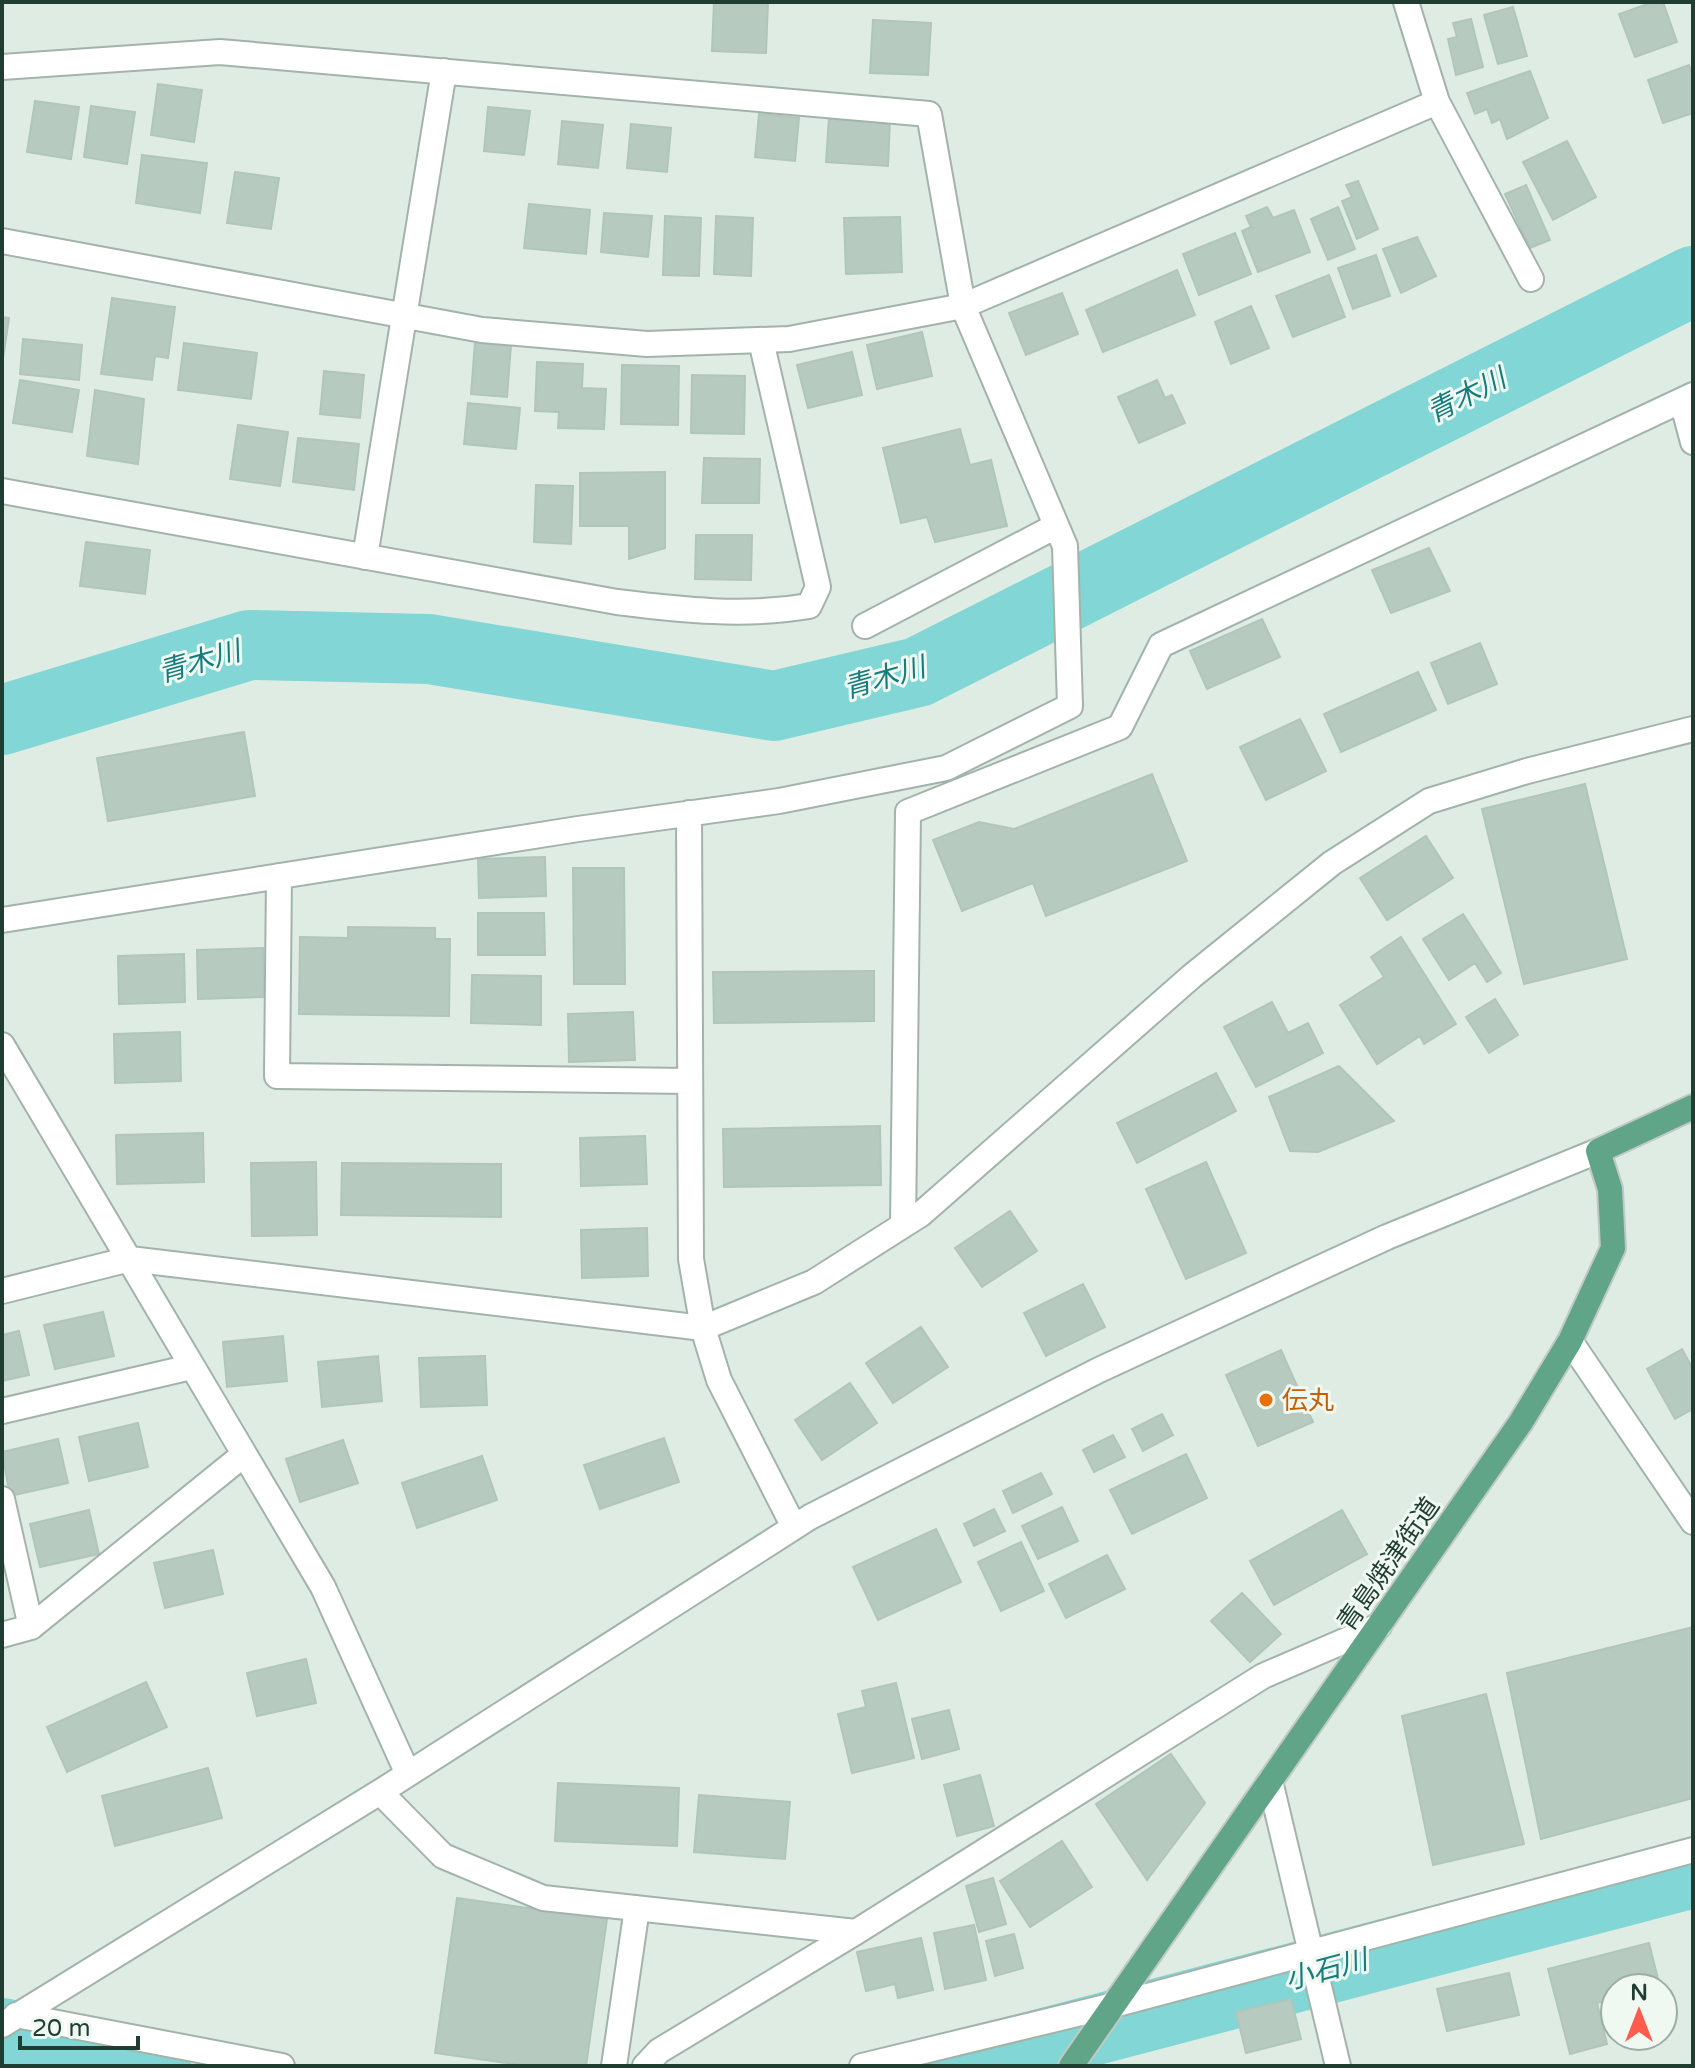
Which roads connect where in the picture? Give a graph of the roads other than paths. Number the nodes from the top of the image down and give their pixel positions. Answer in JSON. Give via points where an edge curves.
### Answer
{"nodes":[{"id":1,"x":1406,"y":2,"type":"edge"},
{"id":2,"x":2,"y":67,"type":"edge"},
{"id":3,"x":444,"y":71,"type":"junction"},
{"id":4,"x":1437,"y":102,"type":"junction"},
{"id":5,"x":2,"y":241,"type":"edge"},
{"id":6,"x":1531,"y":279,"type":"dead end"},
{"id":7,"x":963,"y":306,"type":"junction"},
{"id":8,"x":402,"y":315,"type":"junction"},
{"id":9,"x":761,"y":341,"type":"junction"},
{"id":10,"x":1688,"y":398,"type":"edge"},
{"id":11,"x":1693,"y":442,"type":"edge"},
{"id":12,"x":2,"y":491,"type":"edge"},
{"id":13,"x":1060,"y":536,"type":"junction"},
{"id":14,"x":365,"y":557,"type":"junction"},
{"id":15,"x":865,"y":626,"type":"dead end"},
{"id":16,"x":1693,"y":729,"type":"edge"},
{"id":17,"x":689,"y":813,"type":"junction"},
{"id":18,"x":279,"y":876,"type":"junction"},
{"id":19,"x":2,"y":920,"type":"edge"},
{"id":20,"x":2,"y":1045,"type":"edge"},
{"id":21,"x":690,"y":1081,"type":"junction"},
{"id":22,"x":1693,"y":1107,"type":"edge"},
{"id":23,"x":1598,"y":1151,"type":"junction"},
{"id":24,"x":903,"y":1225,"type":"junction"},
{"id":25,"x":130,"y":1259,"type":"junction"},
{"id":26,"x":2,"y":1291,"type":"edge"},
{"id":27,"x":703,"y":1328,"type":"junction"},
{"id":28,"x":1570,"y":1341,"type":"junction"},
{"id":29,"x":191,"y":1367,"type":"junction"},
{"id":30,"x":2,"y":1411,"type":"edge"},
{"id":31,"x":242,"y":1456,"type":"junction"},
{"id":32,"x":2,"y":1499,"type":"edge"},
{"id":33,"x":1693,"y":1522,"type":"edge"},
{"id":34,"x":794,"y":1527,"type":"junction"},
{"id":35,"x":1379,"y":1626,"type":"junction"},
{"id":36,"x":31,"y":1627,"type":"junction"},
{"id":37,"x":2,"y":1635,"type":"edge"},
{"id":38,"x":408,"y":1774,"type":"junction"},
{"id":39,"x":1270,"y":1781,"type":"junction"},
{"id":40,"x":380,"y":1792,"type":"junction"},
{"id":41,"x":1693,"y":1850,"type":"edge"},
{"id":42,"x":637,"y":1908,"type":"junction"},
{"id":43,"x":856,"y":1932,"type":"junction"},
{"id":44,"x":1310,"y":1952,"type":"junction"},
{"id":45,"x":1114,"y":2005,"type":"junction"},
{"id":46,"x":9,"y":2020,"type":"edge"},
{"id":47,"x":282,"y":2066,"type":"edge"},
{"id":48,"x":614,"y":2066,"type":"edge"},
{"id":49,"x":645,"y":2066,"type":"edge"},
{"id":50,"x":862,"y":2066,"type":"edge"},
{"id":51,"x":1071,"y":2066,"type":"edge"},
{"id":52,"x":1338,"y":2066,"type":"edge"}],
"edges":[{"from":1,"to":4,"type":"street"},
{"from":2,"to":3,"type":"street","via":[[220,52]]},
{"from":3,"to":7,"type":"street","via":[[929,114]]},
{"from":3,"to":8,"type":"street"},
{"from":4,"to":6,"type":"street"},
{"from":4,"to":7,"type":"street"},
{"from":5,"to":8,"type":"street"},
{"from":7,"to":9,"type":"street"},
{"from":7,"to":13,"type":"street"},
{"from":8,"to":9,"type":"street","via":[[482,330],[647,344]]},
{"from":8,"to":14,"type":"street"},
{"from":9,"to":14,"type":"street","via":[[818,587],[809,606],[774,612],[699,612]]},
{"from":10,"to":11,"type":"street"},
{"from":10,"to":24,"type":"street","via":[[1161,645],[1120,727],[908,812]]},
{"from":12,"to":14,"type":"street"},
{"from":13,"to":15,"type":"street"},
{"from":13,"to":17,"type":"street","via":[[1070,706],[946,768]]},
{"from":16,"to":24,"type":"street","via":[[1527,771],[1417,808],[1320,872]]},
{"from":17,"to":18,"type":"street"},
{"from":17,"to":21,"type":"street"},
{"from":18,"to":19,"type":"street"},
{"from":18,"to":21,"type":"street","via":[[277,1076]]},
{"from":20,"to":25,"type":"street"},
{"from":21,"to":27,"type":"street","via":[[691,1259]]},
{"from":22,"to":23,"type":"main road"},
{"from":23,"to":28,"type":"main road","name":"青島焼津街道","via":[[1610,1189],[1613,1248]]},
{"from":23,"to":34,"type":"street","via":[[1387,1237],[1099,1370]]},
{"from":24,"to":27,"type":"street","via":[[814,1282]]},
{"from":25,"to":26,"type":"street"},
{"from":25,"to":27,"type":"street"},
{"from":25,"to":29,"type":"street"},
{"from":27,"to":34,"type":"street","via":[[719,1380]]},
{"from":28,"to":33,"type":"street"},
{"from":28,"to":35,"type":"main road","name":"青島焼津街道","via":[[1521,1422]]},
{"from":29,"to":30,"type":"street"},
{"from":29,"to":31,"type":"street"},
{"from":31,"to":36,"type":"street"},
{"from":31,"to":38,"type":"street","via":[[323,1587]]},
{"from":32,"to":36,"type":"street"},
{"from":34,"to":38,"type":"street"},
{"from":35,"to":39,"type":"main road","name":"青島焼津街道"},
{"from":35,"to":43,"type":"street","via":[[1263,1676]]},
{"from":36,"to":37,"type":"street"},
{"from":38,"to":40,"type":"street"},
{"from":39,"to":44,"type":"street"},
{"from":39,"to":45,"type":"main road","name":"青島焼津街道"},
{"from":40,"to":42,"type":"street","via":[[443,1856],[543,1898]]},
{"from":40,"to":46,"type":"street"},
{"from":41,"to":44,"type":"street"},
{"from":42,"to":43,"type":"street"},
{"from":42,"to":48,"type":"street"},
{"from":43,"to":49,"type":"street","via":[[659,2051]]},
{"from":44,"to":45,"type":"street"},
{"from":44,"to":52,"type":"street"},
{"from":45,"to":50,"type":"street"},
{"from":45,"to":51,"type":"main road","name":"青島焼津街道"},
{"from":46,"to":47,"type":"street"}]}
